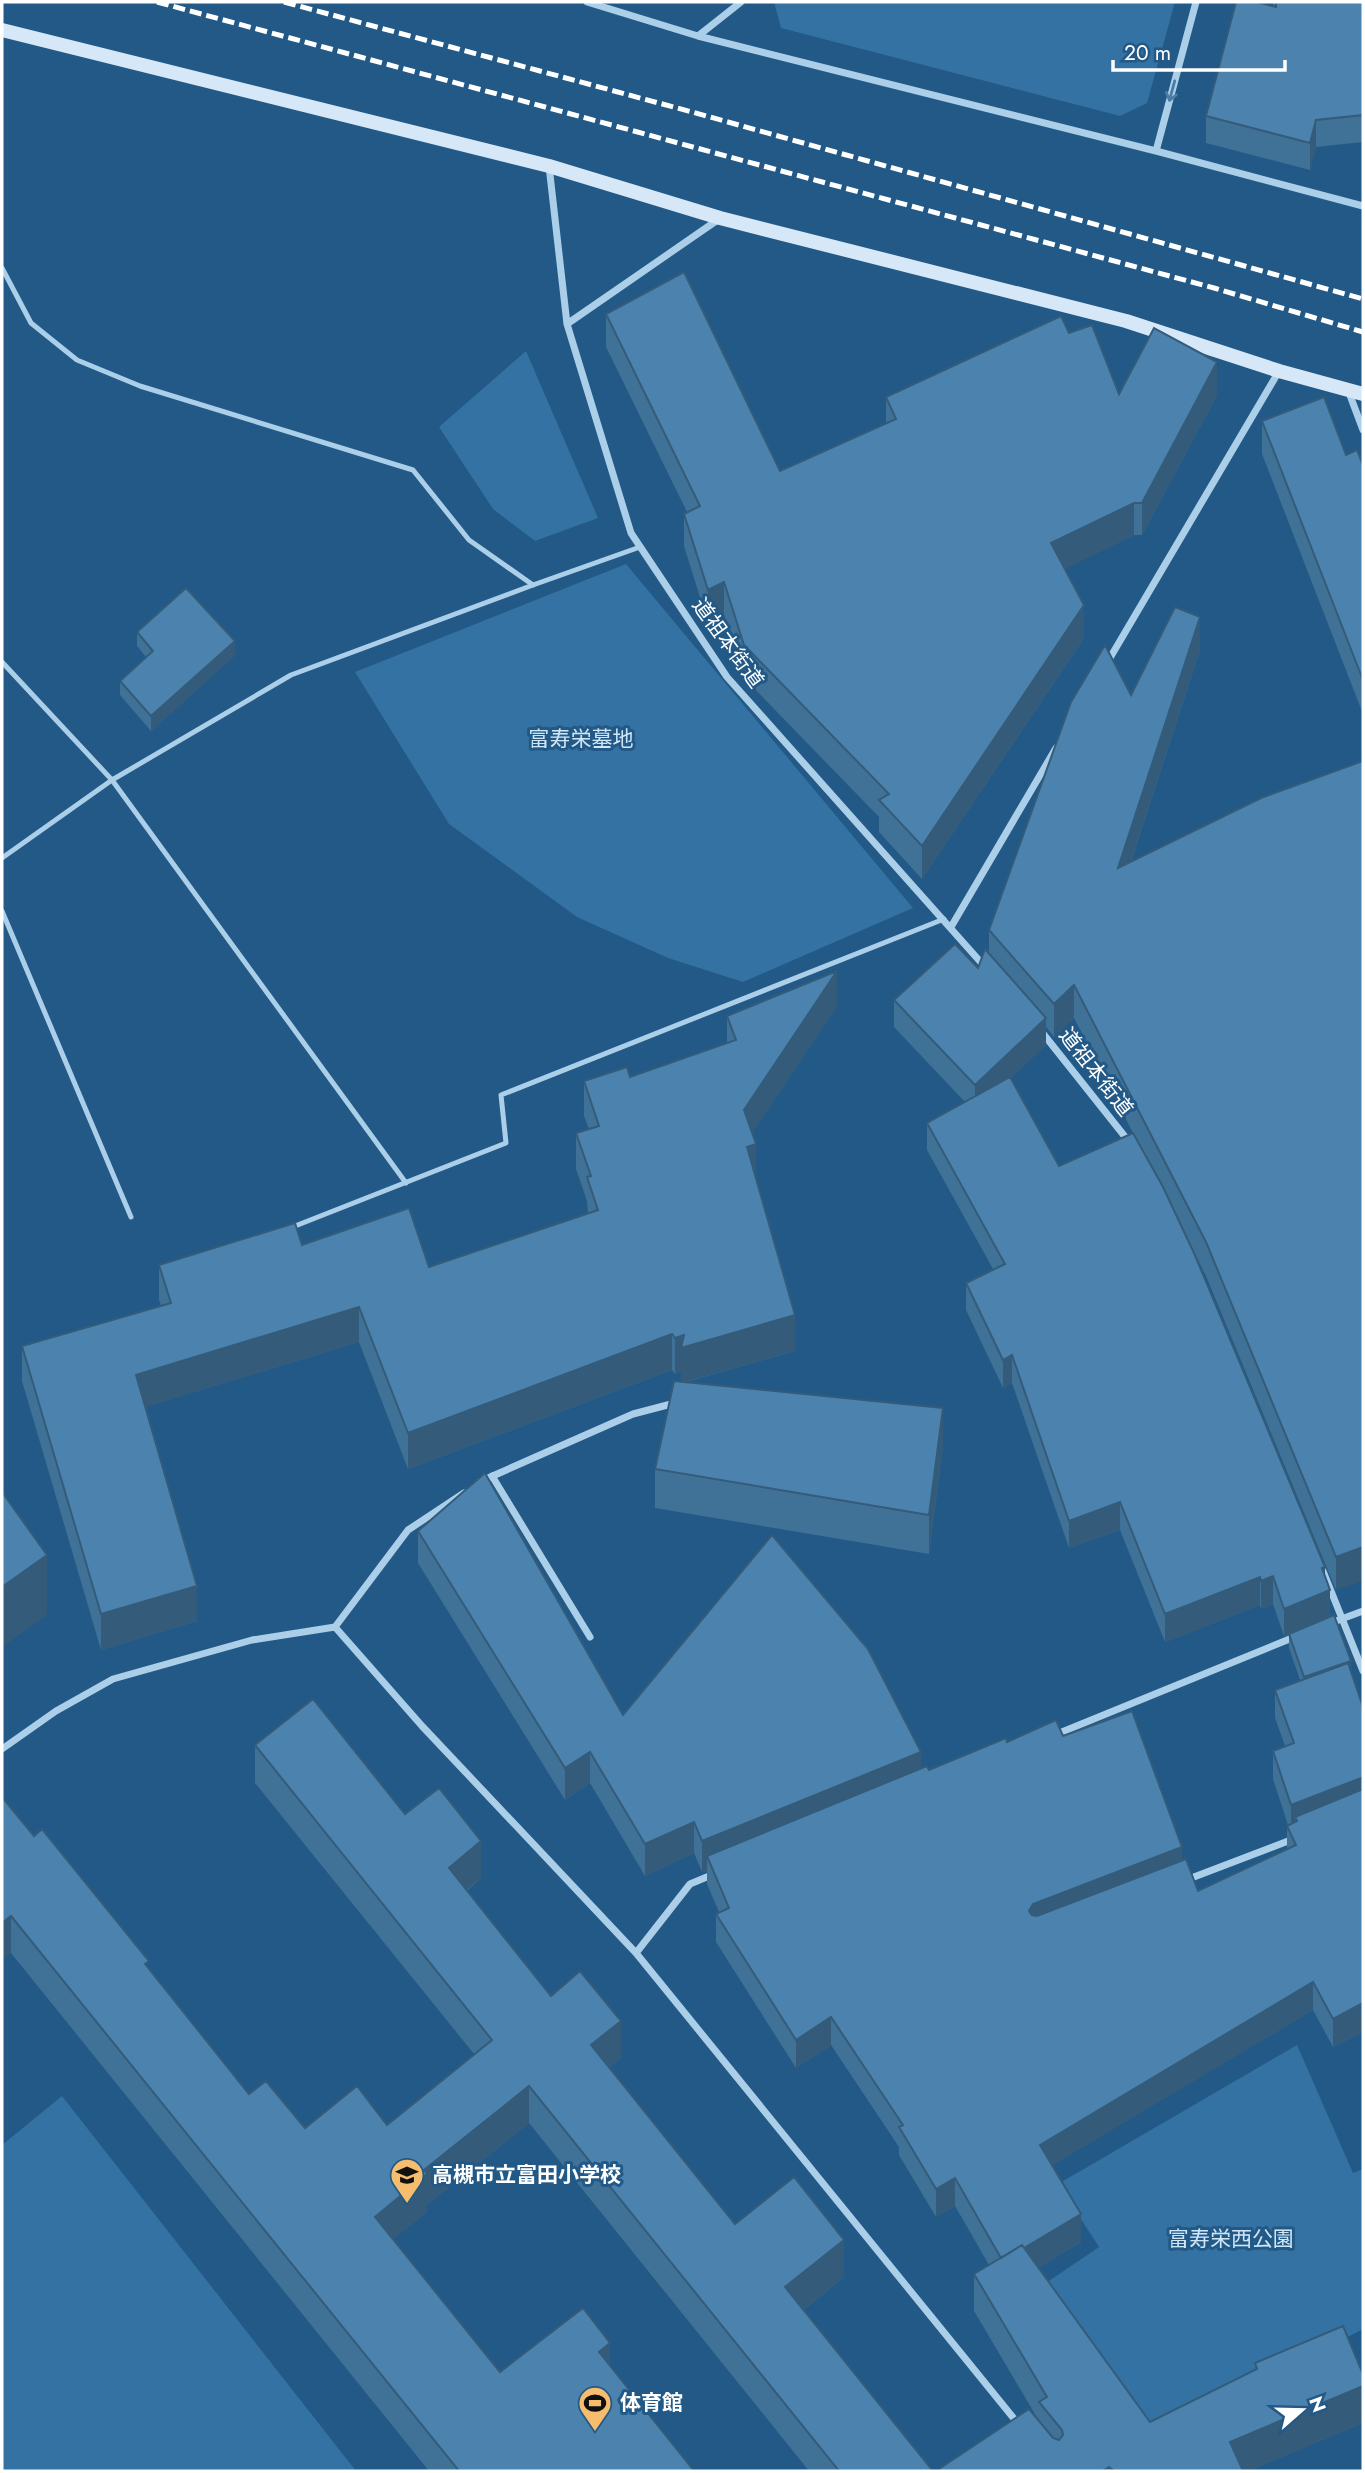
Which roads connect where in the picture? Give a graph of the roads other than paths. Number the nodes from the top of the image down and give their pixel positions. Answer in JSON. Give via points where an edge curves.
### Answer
{"nodes":[{"id":1,"x":587,"y":2,"type":"edge"},
{"id":2,"x":741,"y":2,"type":"edge"},
{"id":3,"x":1196,"y":2,"type":"edge"},
{"id":4,"x":2,"y":30,"type":"edge"},
{"id":5,"x":698,"y":36,"type":"junction"},
{"id":6,"x":1156,"y":151,"type":"junction"},
{"id":7,"x":549,"y":166,"type":"junction"},
{"id":8,"x":1363,"y":206,"type":"edge"},
{"id":9,"x":720,"y":218,"type":"junction"},
{"id":10,"x":2,"y":268,"type":"edge"},
{"id":11,"x":567,"y":324,"type":"junction"},
{"id":12,"x":1279,"y":371,"type":"junction"},
{"id":13,"x":1348,"y":390,"type":"junction"},
{"id":14,"x":1363,"y":394,"type":"edge"},
{"id":15,"x":1363,"y":430,"type":"edge"},
{"id":16,"x":640,"y":547,"type":"junction"},
{"id":17,"x":533,"y":584,"type":"junction"},
{"id":18,"x":2,"y":662,"type":"edge"},
{"id":19,"x":1104,"y":668,"type":"edge"},
{"id":20,"x":1062,"y":739,"type":"edge"},
{"id":21,"x":112,"y":780,"type":"junction"},
{"id":22,"x":2,"y":858,"type":"edge"},
{"id":23,"x":2,"y":911,"type":"edge"},
{"id":24,"x":944,"y":919,"type":"junction"},
{"id":25,"x":951,"y":927,"type":"junction"},
{"id":26,"x":996,"y":979,"type":"edge"},
{"id":27,"x":1032,"y":1020,"type":"edge"},
{"id":28,"x":1136,"y":1154,"type":"edge"},
{"id":29,"x":406,"y":1183,"type":"junction"},
{"id":30,"x":131,"y":1217,"type":"dead end"},
{"id":31,"x":279,"y":1233,"type":"edge"},
{"id":32,"x":683,"y":1401,"type":"edge"},
{"id":33,"x":492,"y":1476,"type":"junction"},
{"id":34,"x":1321,"y":1568,"type":"edge"},
{"id":35,"x":1363,"y":1611,"type":"edge"},
{"id":36,"x":1342,"y":1618,"type":"junction"},
{"id":37,"x":335,"y":1627,"type":"junction"},
{"id":38,"x":1317,"y":1629,"type":"edge"},
{"id":39,"x":1304,"y":1634,"type":"edge"},
{"id":40,"x":590,"y":1637,"type":"dead end"},
{"id":41,"x":1363,"y":1671,"type":"edge"},
{"id":42,"x":1048,"y":1738,"type":"edge"},
{"id":43,"x":2,"y":1749,"type":"edge"},
{"id":44,"x":1300,"y":1836,"type":"edge"},
{"id":45,"x":729,"y":1868,"type":"edge"},
{"id":46,"x":1174,"y":1885,"type":"edge"},
{"id":47,"x":636,"y":1953,"type":"junction"},
{"id":48,"x":1021,"y":2428,"type":"edge"}],
"edges":[{"from":1,"to":5,"type":"street"},
{"from":2,"to":5,"type":"street"},
{"from":3,"to":6,"type":"street","one_way":true},
{"from":4,"to":7,"type":"street"},
{"from":5,"to":6,"type":"street"},
{"from":6,"to":8,"type":"street"},
{"from":7,"to":9,"type":"street"},
{"from":7,"to":11,"type":"street","name":"道祖本街道"},
{"from":9,"to":11,"type":"street"},
{"from":9,"to":12,"type":"street","via":[[1126,321]]},
{"from":10,"to":17,"type":"lane","via":[[31,323],[77,360],[140,386],[413,470],[469,540]]},
{"from":11,"to":16,"type":"street","name":"道祖本街道","via":[[621,504]]},
{"from":12,"to":13,"type":"street"},
{"from":12,"to":19,"type":"street"},
{"from":13,"to":14,"type":"street"},
{"from":13,"to":15,"type":"street"},
{"from":16,"to":17,"type":"lane"},
{"from":16,"to":24,"type":"street","name":"道祖本街道","via":[[727,677]]},
{"from":17,"to":21,"type":"lane","via":[[291,675]]},
{"from":18,"to":21,"type":"lane"},
{"from":20,"to":25,"type":"street"},
{"from":21,"to":22,"type":"lane"},
{"from":21,"to":29,"type":"lane"},
{"from":23,"to":30,"type":"lane"},
{"from":24,"to":25,"type":"street","name":"道祖本街道"},
{"from":24,"to":29,"type":"lane","via":[[501,1096],[506,1143]]},
{"from":25,"to":26,"type":"street","name":"道祖本街道"},
{"from":27,"to":28,"type":"street","name":"道祖本街道"},
{"from":29,"to":31,"type":"lane"},
{"from":32,"to":33,"type":"street","via":[[633,1413]]},
{"from":33,"to":37,"type":"street","via":[[408,1530]]},
{"from":33,"to":40,"type":"street"},
{"from":34,"to":36,"type":"street"},
{"from":35,"to":36,"type":"street"},
{"from":36,"to":38,"type":"street"},
{"from":36,"to":41,"type":"street"},
{"from":37,"to":43,"type":"street","via":[[252,1640],[113,1679]]},
{"from":37,"to":47,"type":"street"},
{"from":39,"to":42,"type":"street"},
{"from":44,"to":46,"type":"street"},
{"from":45,"to":47,"type":"street","via":[[690,1884]]},
{"from":47,"to":48,"type":"street"}]}
